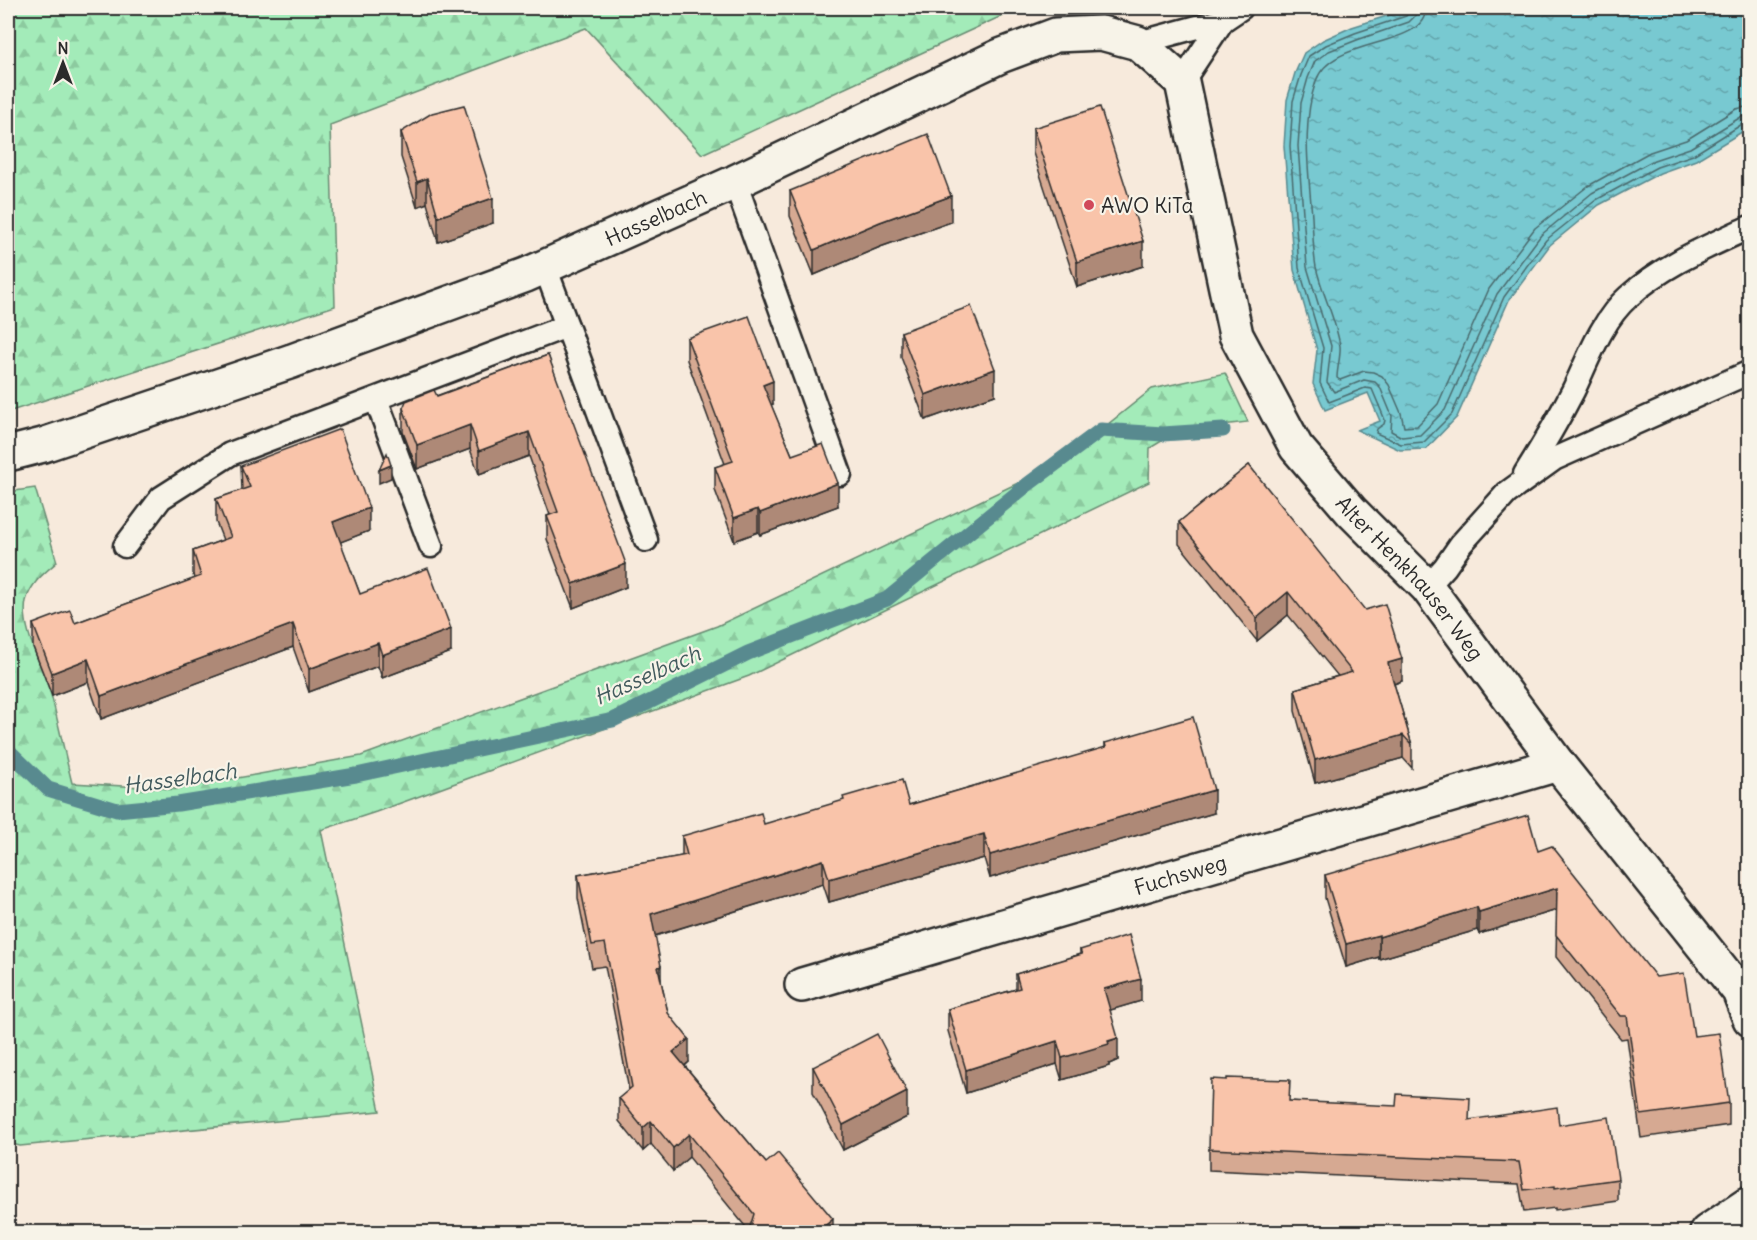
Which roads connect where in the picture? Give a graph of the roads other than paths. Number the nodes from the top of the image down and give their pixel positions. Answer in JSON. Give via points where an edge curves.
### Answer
{"nodes":[{"id":1,"x":1232,"y":14,"type":"edge"},
{"id":2,"x":1138,"y":43,"type":"junction"},
{"id":3,"x":1182,"y":82,"type":"junction"},
{"id":4,"x":735,"y":182,"type":"junction"},
{"id":5,"x":1749,"y":227,"type":"edge"},
{"id":6,"x":545,"y":267,"type":"junction"},
{"id":7,"x":567,"y":326,"type":"junction"},
{"id":8,"x":1749,"y":372,"type":"edge"},
{"id":9,"x":376,"y":399,"type":"junction"},
{"id":10,"x":8,"y":454,"type":"edge"},
{"id":11,"x":840,"y":474,"type":"dead end"},
{"id":12,"x":1518,"y":484,"type":"junction"},
{"id":13,"x":646,"y":540,"type":"dead end"},
{"id":14,"x":125,"y":546,"type":"dead end"},
{"id":15,"x":431,"y":546,"type":"dead end"},
{"id":16,"x":1427,"y":587,"type":"junction"},
{"id":17,"x":1558,"y":764,"type":"junction"},
{"id":18,"x":802,"y":985,"type":"dead end"},
{"id":19,"x":1749,"y":1019,"type":"edge"},
{"id":20,"x":1749,"y":1203,"type":"edge"},
{"id":21,"x":1707,"y":1233,"type":"edge"}],
"edges":[{"from":1,"to":2,"type":"lane"},
{"from":1,"to":3,"type":"lane"},
{"from":2,"to":3,"type":"street","name":"Hasselbach"},
{"from":2,"to":4,"type":"street","name":"Hasselbach","via":[[1101,33],[1056,35],[1000,56]]},
{"from":3,"to":16,"type":"street","name":"Alter Henkhauser Weg","via":[[1236,335],[1296,447],[1351,511]]},
{"from":4,"to":6,"type":"street","name":"Hasselbach"},
{"from":4,"to":11,"type":"lane"},
{"from":5,"to":12,"type":"lane","via":[[1683,258],[1627,298],[1608,322]]},
{"from":6,"to":7,"type":"lane"},
{"from":6,"to":10,"type":"street","name":"Hasselbach","via":[[292,361]]},
{"from":7,"to":9,"type":"lane"},
{"from":7,"to":13,"type":"lane"},
{"from":8,"to":12,"type":"lane","via":[[1554,459]]},
{"from":9,"to":14,"type":"lane","via":[[230,454],[161,498]]},
{"from":9,"to":15,"type":"lane"},
{"from":12,"to":16,"type":"lane"},
{"from":16,"to":17,"type":"street","name":"Alter Henkhauser Weg"},
{"from":17,"to":18,"type":"street","name":"Fuchsweg"},
{"from":17,"to":19,"type":"street","name":"Alter Henkhauser Weg","via":[[1739,991]]},
{"from":20,"to":21,"type":"street"}]}
